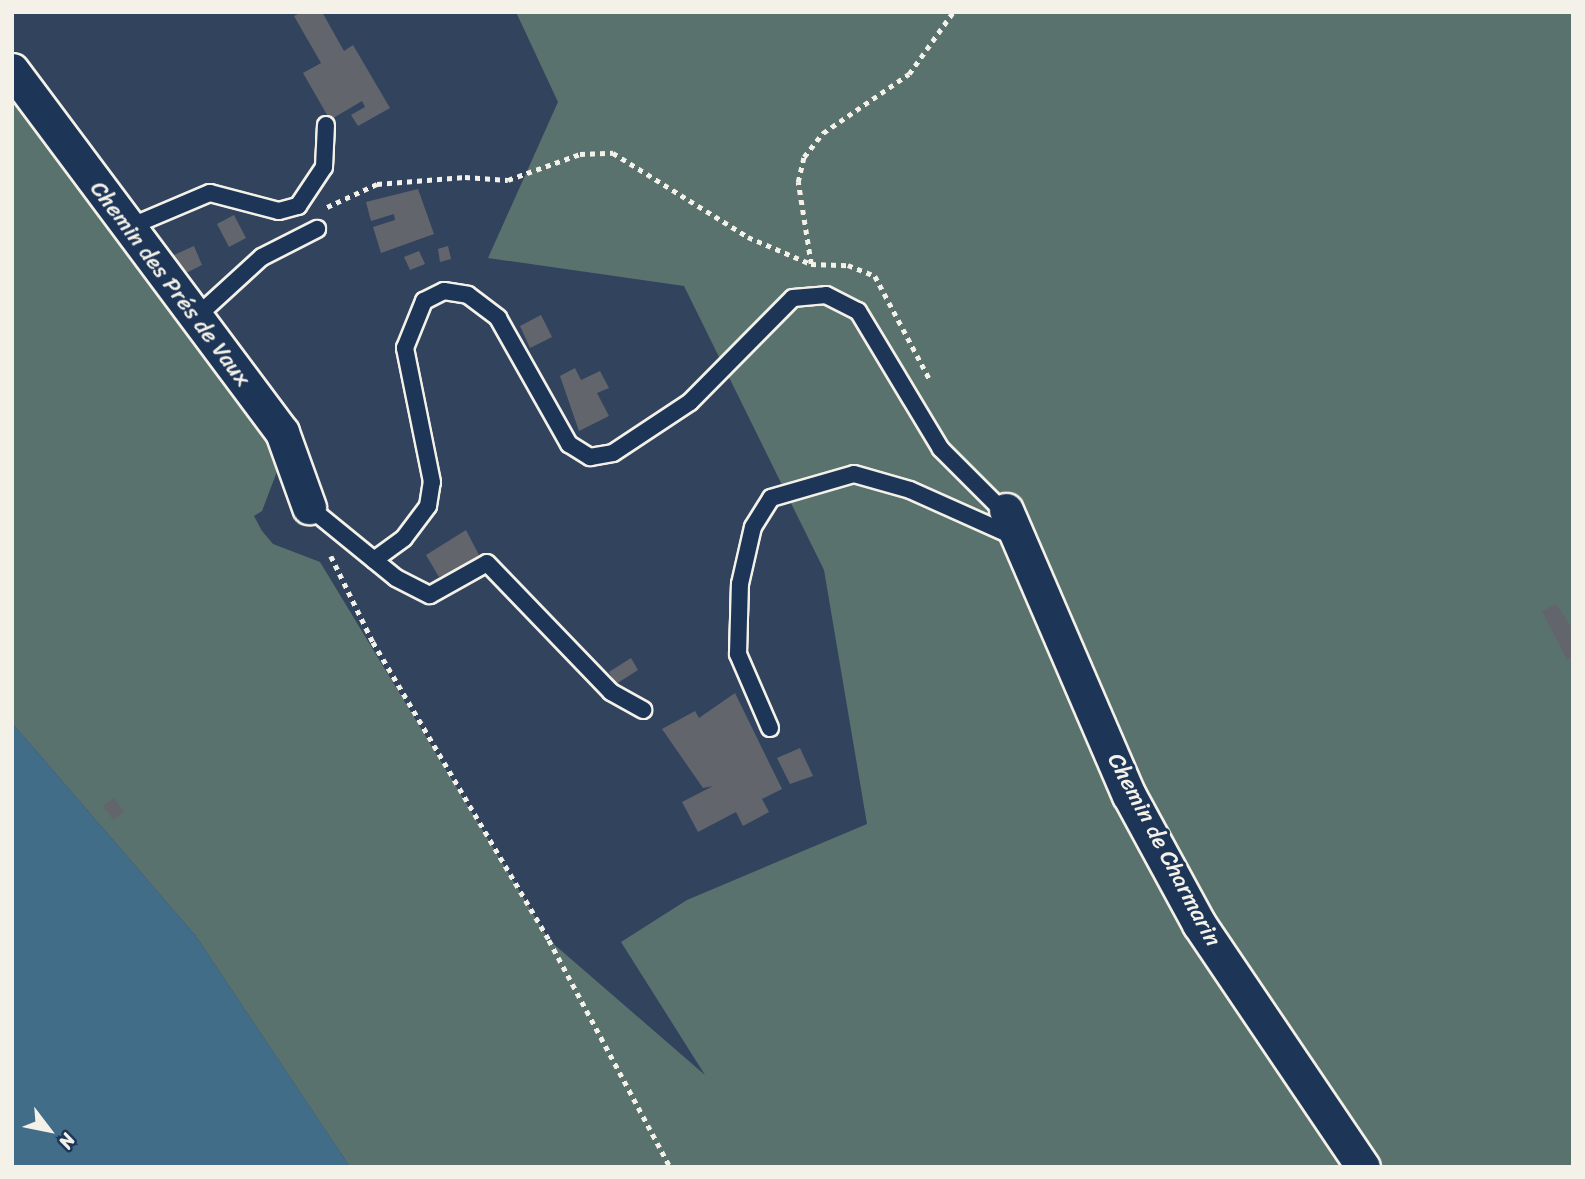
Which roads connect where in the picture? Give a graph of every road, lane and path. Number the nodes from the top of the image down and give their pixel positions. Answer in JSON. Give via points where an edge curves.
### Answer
{"nodes":[{"id":1,"x":953,"y":12,"type":"edge"},
{"id":2,"x":12,"y":71,"type":"edge"},
{"id":3,"x":326,"y":125,"type":"dead end"},
{"id":4,"x":317,"y":221,"type":"joint"},
{"id":5,"x":126,"y":229,"type":"junction"},
{"id":6,"x":811,"y":264,"type":"junction"},
{"id":7,"x":194,"y":319,"type":"junction"},
{"id":8,"x":936,"y":390,"type":"dead end"},
{"id":9,"x":309,"y":507,"type":"joint"},
{"id":10,"x":1012,"y":522,"type":"junction"},
{"id":11,"x":329,"y":552,"type":"dead end"},
{"id":12,"x":374,"y":560,"type":"junction"},
{"id":13,"x":643,"y":710,"type":"dead end"},
{"id":14,"x":770,"y":728,"type":"dead end"},
{"id":15,"x":670,"y":1167,"type":"edge"},
{"id":16,"x":1363,"y":1167,"type":"edge"}],
"edges":[{"from":1,"to":6,"type":"path","via":[[909,75],[823,133],[804,157],[798,181]]},
{"from":2,"to":5,"type":"street","name":"Chemin des Prés de Vaux"},
{"from":3,"to":5,"type":"lane","via":[[324,167],[298,206],[279,211],[210,193]]},
{"from":4,"to":6,"type":"path","via":[[377,184],[465,177],[508,180],[601,150],[660,180],[724,225]]},
{"from":4,"to":7,"type":"lane","via":[[262,257]]},
{"from":5,"to":7,"type":"street","name":"Chemin des Prés de Vaux"},
{"from":6,"to":8,"type":"path","via":[[848,265],[875,276]]},
{"from":7,"to":9,"type":"street","name":"Chemin des Prés de Vaux","via":[[282,432]]},
{"from":9,"to":12,"type":"lane"},
{"from":10,"to":12,"type":"lane","via":[[941,449],[858,311],[826,295],[793,298],[690,402],[613,453],[590,457],[569,444],[498,318],[468,295],[444,291],[424,301],[405,348],[432,482],[428,506],[404,538]]},
{"from":10,"to":14,"type":"lane","via":[[854,474],[771,498],[753,527],[740,584],[738,654]]},
{"from":10,"to":16,"type":"street","name":"Chemin de Charmarin","via":[[1129,795],[1199,924]]},
{"from":11,"to":15,"type":"path","via":[[373,642],[549,940]]},
{"from":12,"to":13,"type":"lane","via":[[430,594],[487,563],[611,692]]}]}
